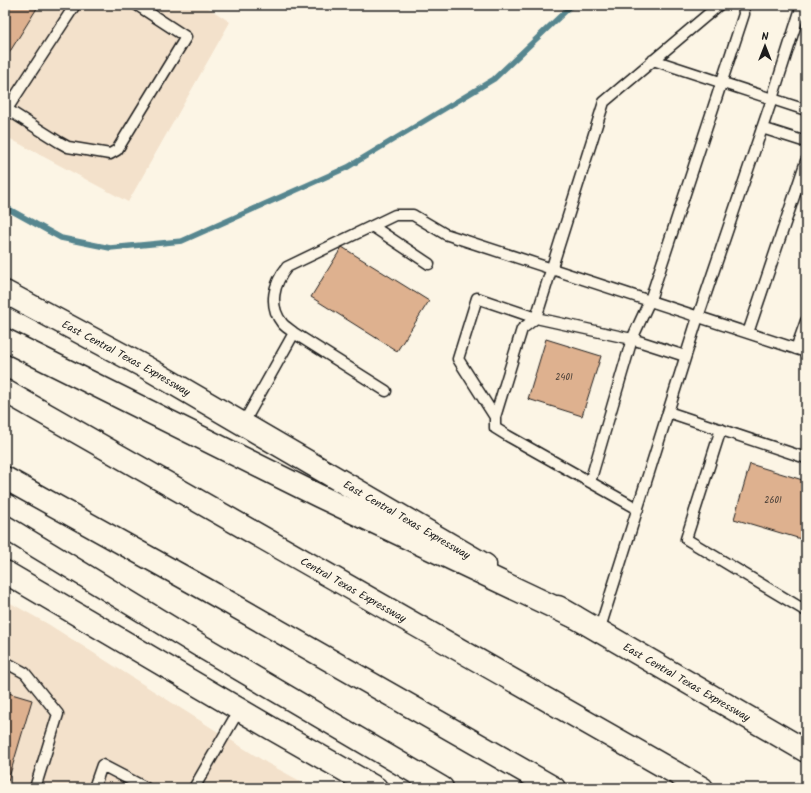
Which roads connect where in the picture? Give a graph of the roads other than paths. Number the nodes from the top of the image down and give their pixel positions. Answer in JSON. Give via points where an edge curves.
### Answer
{"nodes":[{"id":1,"x":75,"y":5,"type":"edge"},
{"id":2,"x":136,"y":5,"type":"edge"},
{"id":3,"x":719,"y":5,"type":"edge"},
{"id":4,"x":743,"y":5,"type":"edge"},
{"id":5,"x":802,"y":5,"type":"edge"},
{"id":6,"x":653,"y":60,"type":"junction"},
{"id":7,"x":722,"y":83,"type":"junction"},
{"id":8,"x":772,"y":99,"type":"junction"},
{"id":9,"x":6,"y":108,"type":"edge"},
{"id":10,"x":806,"y":110,"type":"edge"},
{"id":11,"x":762,"y":128,"type":"junction"},
{"id":12,"x":806,"y":142,"type":"edge"},
{"id":13,"x":806,"y":161,"type":"edge"},
{"id":14,"x":372,"y":226,"type":"junction"},
{"id":15,"x":429,"y":264,"type":"dead end"},
{"id":16,"x":551,"y":268,"type":"junction"},
{"id":17,"x":5,"y":292,"type":"edge"},
{"id":18,"x":650,"y":300,"type":"junction"},
{"id":19,"x":698,"y":317,"type":"junction"},
{"id":20,"x":536,"y":318,"type":"junction"},
{"id":21,"x":806,"y":321,"type":"edge"},
{"id":22,"x":294,"y":333,"type":"junction"},
{"id":23,"x":748,"y":333,"type":"junction"},
{"id":24,"x":632,"y":339,"type":"junction"},
{"id":25,"x":5,"y":340,"type":"edge"},
{"id":26,"x":801,"y":350,"type":"edge"},
{"id":27,"x":686,"y":356,"type":"junction"},
{"id":28,"x":5,"y":391,"type":"edge"},
{"id":29,"x":386,"y":391,"type":"dead end"},
{"id":30,"x":668,"y":412,"type":"junction"},
{"id":31,"x":495,"y":417,"type":"junction"},
{"id":32,"x":243,"y":424,"type":"junction"},
{"id":33,"x":722,"y":429,"type":"junction"},
{"id":34,"x":806,"y":458,"type":"edge"},
{"id":35,"x":5,"y":478,"type":"edge"},
{"id":36,"x":590,"y":482,"type":"junction"},
{"id":37,"x":638,"y":509,"type":"junction"},
{"id":38,"x":5,"y":527,"type":"edge"},
{"id":39,"x":5,"y":572,"type":"edge"},
{"id":40,"x":806,"y":611,"type":"edge"},
{"id":41,"x":575,"y":617,"type":"junction"},
{"id":42,"x":599,"y":631,"type":"junction"},
{"id":43,"x":5,"y":662,"type":"edge"},
{"id":44,"x":239,"y":710,"type":"junction"},
{"id":45,"x":806,"y":751,"type":"edge"},
{"id":46,"x":35,"y":788,"type":"edge"},
{"id":47,"x":94,"y":788,"type":"edge"},
{"id":48,"x":146,"y":788,"type":"edge"},
{"id":49,"x":194,"y":788,"type":"edge"},
{"id":50,"x":376,"y":788,"type":"edge"},
{"id":51,"x":442,"y":788,"type":"edge"},
{"id":52,"x":554,"y":788,"type":"edge"},
{"id":53,"x":702,"y":788,"type":"edge"}],
"edges":[{"from":1,"to":9,"type":"lane"},
{"from":2,"to":9,"type":"lane","via":[[186,37],[117,150],[110,154],[68,147]]},
{"from":3,"to":6,"type":"lane"},
{"from":4,"to":7,"type":"lane","via":[[744,14]]},
{"from":5,"to":8,"type":"lane"},
{"from":6,"to":7,"type":"lane"},
{"from":6,"to":16,"type":"lane","via":[[604,102]]},
{"from":7,"to":8,"type":"lane"},
{"from":7,"to":18,"type":"lane"},
{"from":8,"to":10,"type":"lane"},
{"from":8,"to":11,"type":"lane"},
{"from":11,"to":12,"type":"lane"},
{"from":11,"to":19,"type":"lane"},
{"from":13,"to":23,"type":"lane"},
{"from":14,"to":15,"type":"lane"},
{"from":14,"to":16,"type":"lane","via":[[395,215],[413,215],[445,234]]},
{"from":14,"to":22,"type":"lane","via":[[287,267],[280,275],[274,290],[274,306],[282,322]]},
{"from":16,"to":18,"type":"lane"},
{"from":16,"to":20,"type":"lane"},
{"from":17,"to":32,"type":"main road","name":"East Central Texas Expressway","via":[[147,368]]},
{"from":18,"to":19,"type":"lane"},
{"from":18,"to":24,"type":"lane"},
{"from":19,"to":23,"type":"lane"},
{"from":19,"to":27,"type":"lane"},
{"from":20,"to":24,"type":"lane"},
{"from":20,"to":31,"type":"lane","via":[[522,329]]},
{"from":20,"to":31,"type":"lane","via":[[477,298],[458,359]]},
{"from":21,"to":26,"type":"lane"},
{"from":22,"to":29,"type":"lane"},
{"from":22,"to":32,"type":"lane"},
{"from":23,"to":26,"type":"lane"},
{"from":24,"to":27,"type":"lane"},
{"from":24,"to":36,"type":"lane"},
{"from":25,"to":41,"type":"main road","via":[[312,492]]},
{"from":27,"to":30,"type":"lane"},
{"from":28,"to":53,"type":"main road","name":"Central Texas Expressway"},
{"from":30,"to":33,"type":"lane"},
{"from":30,"to":37,"type":"lane"},
{"from":31,"to":36,"type":"lane","via":[[495,428]]},
{"from":32,"to":41,"type":"main road","name":"East Central Texas Expressway"},
{"from":33,"to":34,"type":"lane"},
{"from":33,"to":40,"type":"lane","via":[[686,540]]},
{"from":35,"to":52,"type":"main road"},
{"from":36,"to":37,"type":"lane"},
{"from":37,"to":42,"type":"lane"},
{"from":38,"to":51,"type":"main road"},
{"from":39,"to":44,"type":"main road"},
{"from":41,"to":42,"type":"main road","name":"East Central Texas Expressway"},
{"from":42,"to":45,"type":"main road","name":"East Central Texas Expressway"},
{"from":43,"to":46,"type":"lane","via":[[25,672],[58,714]]},
{"from":44,"to":49,"type":"lane"},
{"from":44,"to":50,"type":"main road"},
{"from":47,"to":48,"type":"lane","via":[[102,765]]}]}
